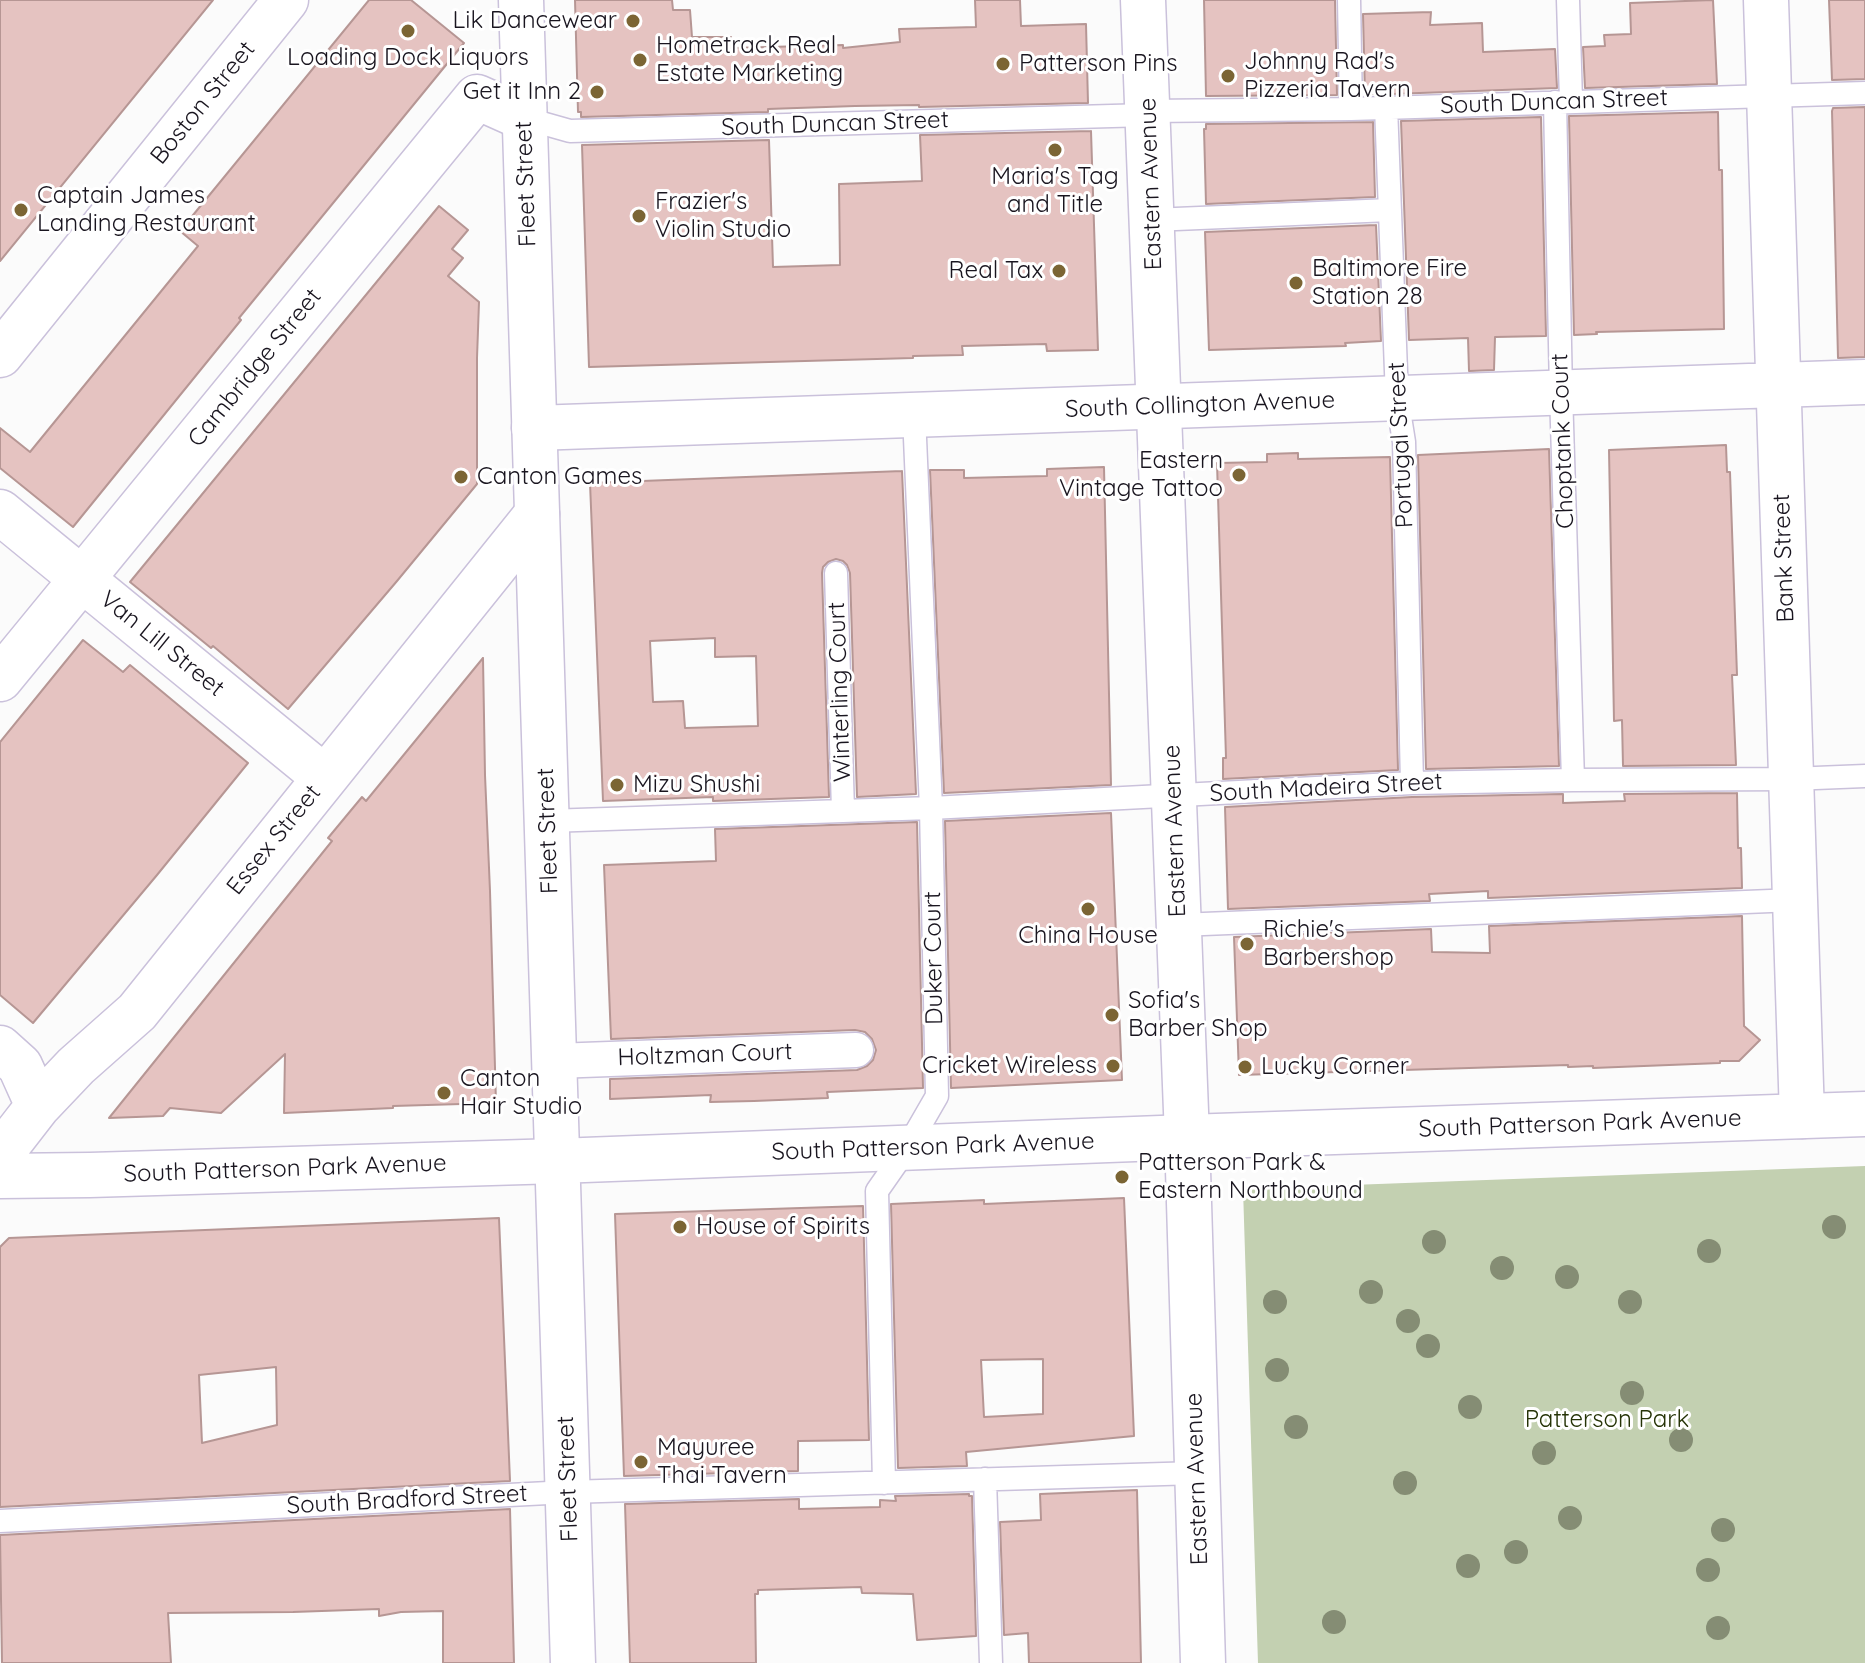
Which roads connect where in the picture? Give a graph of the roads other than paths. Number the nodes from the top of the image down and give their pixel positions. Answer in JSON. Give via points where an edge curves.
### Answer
{"nodes":[{"id":1,"x":286,"y":0,"type":"edge"},
{"id":2,"x":521,"y":0,"type":"edge"},
{"id":3,"x":1143,"y":0,"type":"edge"},
{"id":4,"x":1349,"y":0,"type":"edge"},
{"id":5,"x":1568,"y":0,"type":"edge"},
{"id":6,"x":1766,"y":0,"type":"edge"},
{"id":7,"x":1865,"y":93,"type":"edge"},
{"id":8,"x":1769,"y":96,"type":"junction"},
{"id":9,"x":1563,"y":101,"type":"junction"},
{"id":10,"x":1386,"y":106,"type":"junction"},
{"id":11,"x":1351,"y":109,"type":"junction"},
{"id":12,"x":1148,"y":113,"type":"junction"},
{"id":13,"x":524,"y":118,"type":"junction"},
{"id":14,"x":1390,"y":210,"type":"junction"},
{"id":15,"x":1152,"y":220,"type":"junction"},
{"id":16,"x":0,"y":355,"type":"edge"},
{"id":17,"x":1865,"y":382,"type":"edge"},
{"id":18,"x":1779,"y":384,"type":"junction"},
{"id":19,"x":1561,"y":392,"type":"junction"},
{"id":20,"x":1397,"y":398,"type":"junction"},
{"id":21,"x":1159,"y":406,"type":"junction"},
{"id":22,"x":914,"y":415,"type":"junction"},
{"id":23,"x":534,"y":428,"type":"junction"},
{"id":24,"x":0,"y":512,"type":"edge"},
{"id":25,"x":537,"y":514,"type":"junction"},
{"id":26,"x":836,"y":573,"type":"dead end"},
{"id":27,"x":82,"y":579,"type":"junction"},
{"id":28,"x":0,"y":679,"type":"edge"},
{"id":29,"x":1865,"y":776,"type":"edge"},
{"id":30,"x":324,"y":777,"type":"junction"},
{"id":31,"x":1791,"y":779,"type":"junction"},
{"id":32,"x":1573,"y":780,"type":"junction"},
{"id":33,"x":1412,"y":783,"type":"junction"},
{"id":34,"x":1174,"y":795,"type":"junction"},
{"id":35,"x":931,"y":808,"type":"junction"},
{"id":36,"x":843,"y":811,"type":"junction"},
{"id":37,"x":548,"y":821,"type":"junction"},
{"id":38,"x":1795,"y":900,"type":"junction"},
{"id":39,"x":1179,"y":925,"type":"junction"},
{"id":40,"x":0,"y":1048,"type":"edge"},
{"id":41,"x":856,"y":1050,"type":"dead end"},
{"id":42,"x":555,"y":1061,"type":"junction"},
{"id":43,"x":38,"y":1106,"type":"junction"},
{"id":44,"x":1865,"y":1114,"type":"edge"},
{"id":45,"x":1802,"y":1116,"type":"junction"},
{"id":46,"x":1187,"y":1137,"type":"junction"},
{"id":47,"x":907,"y":1148,"type":"junction"},
{"id":48,"x":0,"y":1155,"type":"edge"},
{"id":49,"x":558,"y":1161,"type":"junction"},
{"id":50,"x":0,"y":1176,"type":"edge"},
{"id":51,"x":1197,"y":1473,"type":"junction"},
{"id":52,"x":985,"y":1479,"type":"junction"},
{"id":53,"x":884,"y":1483,"type":"junction"},
{"id":54,"x":568,"y":1492,"type":"junction"},
{"id":55,"x":0,"y":1521,"type":"edge"},
{"id":56,"x":573,"y":1663,"type":"edge"},
{"id":57,"x":991,"y":1663,"type":"edge"},
{"id":58,"x":1203,"y":1663,"type":"edge"}],
"edges":[{"from":1,"to":16,"type":"street","name":"Boston Street"},
{"from":2,"to":13,"type":"street","name":"Fleet Street"},
{"from":3,"to":12,"type":"street","name":"Eastern Avenue"},
{"from":4,"to":11,"type":"lane"},
{"from":5,"to":9,"type":"lane","name":"Choptank Court"},
{"from":6,"to":8,"type":"street","name":"Bank Street"},
{"from":7,"to":8,"type":"lane","name":"South Duncan Street"},
{"from":8,"to":9,"type":"lane","name":"South Duncan Street"},
{"from":8,"to":18,"type":"street","name":"Bank Street"},
{"from":9,"to":10,"type":"lane","name":"South Duncan Street"},
{"from":9,"to":19,"type":"lane","name":"Choptank Court"},
{"from":10,"to":11,"type":"lane","name":"South Duncan Street"},
{"from":10,"to":14,"type":"lane","name":"Portugal Street"},
{"from":11,"to":12,"type":"lane","name":"South Duncan Street"},
{"from":12,"to":13,"type":"lane","name":"South Duncan Street","via":[[570,131]]},
{"from":12,"to":15,"type":"street","name":"Eastern Avenue"},
{"from":13,"to":23,"type":"street","name":"Fleet Street"},
{"from":13,"to":27,"type":"street","name":"Cambridge Street","via":[[477,97]]},
{"from":14,"to":15,"type":"lane"},
{"from":14,"to":20,"type":"lane","name":"Portugal Street"},
{"from":15,"to":21,"type":"street","name":"Eastern Avenue"},
{"from":17,"to":18,"type":"street","name":"South Collington Avenue"},
{"from":18,"to":19,"type":"street","name":"South Collington Avenue"},
{"from":18,"to":31,"type":"street","name":"Bank Street"},
{"from":19,"to":20,"type":"street","name":"South Collington Avenue"},
{"from":19,"to":32,"type":"lane","name":"Choptank Court"},
{"from":20,"to":21,"type":"street","name":"South Collington Avenue"},
{"from":20,"to":33,"type":"lane","name":"Portugal Street","via":[[1404,442]]},
{"from":21,"to":22,"type":"street","name":"South Collington Avenue"},
{"from":21,"to":34,"type":"street","name":"Eastern Avenue"},
{"from":22,"to":23,"type":"street","name":"South Collington Avenue"},
{"from":22,"to":35,"type":"lane","name":"Duker Court"},
{"from":23,"to":25,"type":"street","name":"Fleet Street"},
{"from":24,"to":27,"type":"street","name":"Van Lill Street"},
{"from":25,"to":30,"type":"street","name":"Essex Street"},
{"from":25,"to":37,"type":"street","name":"Fleet Street"},
{"from":26,"to":36,"type":"lane","name":"Winterling Court"},
{"from":27,"to":28,"type":"street","name":"Cambridge Street"},
{"from":27,"to":30,"type":"street","name":"Van Lill Street"},
{"from":29,"to":31,"type":"lane","name":"South Madeira Street"},
{"from":30,"to":43,"type":"street","name":"Essex Street","via":[[137,1012]]},
{"from":31,"to":32,"type":"lane","name":"South Madeira Street"},
{"from":31,"to":38,"type":"street","name":"Bank Street"},
{"from":32,"to":33,"type":"lane","name":"South Madeira Street"},
{"from":33,"to":34,"type":"lane","name":"South Madeira Street"},
{"from":34,"to":35,"type":"lane","name":"South Madeira Street"},
{"from":34,"to":39,"type":"street","name":"Eastern Avenue"},
{"from":35,"to":36,"type":"lane","name":"South Madeira Street"},
{"from":35,"to":47,"type":"lane","name":"Duker Court","via":[[937,1096]]},
{"from":36,"to":37,"type":"lane","name":"South Madeira Street"},
{"from":37,"to":42,"type":"street","name":"Fleet Street"},
{"from":38,"to":39,"type":"lane"},
{"from":38,"to":45,"type":"street","name":"Bank Street"},
{"from":39,"to":46,"type":"street","name":"Eastern Avenue"},
{"from":40,"to":43,"type":"street","via":[[20,1066]]},
{"from":41,"to":42,"type":"street","name":"Holtzman Court"},
{"from":42,"to":49,"type":"street","name":"Fleet Street"},
{"from":43,"to":48,"type":"street","name":"Essex Street"},
{"from":44,"to":45,"type":"street","name":"South Patterson Park Avenue"},
{"from":45,"to":46,"type":"street","name":"South Patterson Park Avenue"},
{"from":46,"to":47,"type":"street","name":"South Patterson Park Avenue"},
{"from":46,"to":51,"type":"street","name":"Eastern Avenue"},
{"from":47,"to":49,"type":"street","name":"South Patterson Park Avenue"},
{"from":47,"to":53,"type":"lane","name":"Duker Court","via":[[877,1191]]},
{"from":49,"to":50,"type":"street","name":"South Patterson Park Avenue"},
{"from":49,"to":54,"type":"street","name":"Fleet Street"},
{"from":51,"to":52,"type":"lane","name":"South Bradford Street"},
{"from":51,"to":58,"type":"street","name":"Eastern Avenue"},
{"from":52,"to":53,"type":"lane","name":"South Bradford Street"},
{"from":52,"to":57,"type":"lane"},
{"from":53,"to":54,"type":"lane","name":"South Bradford Street"},
{"from":54,"to":55,"type":"lane","name":"South Bradford Street"},
{"from":54,"to":56,"type":"street","name":"Fleet Street"}]}
